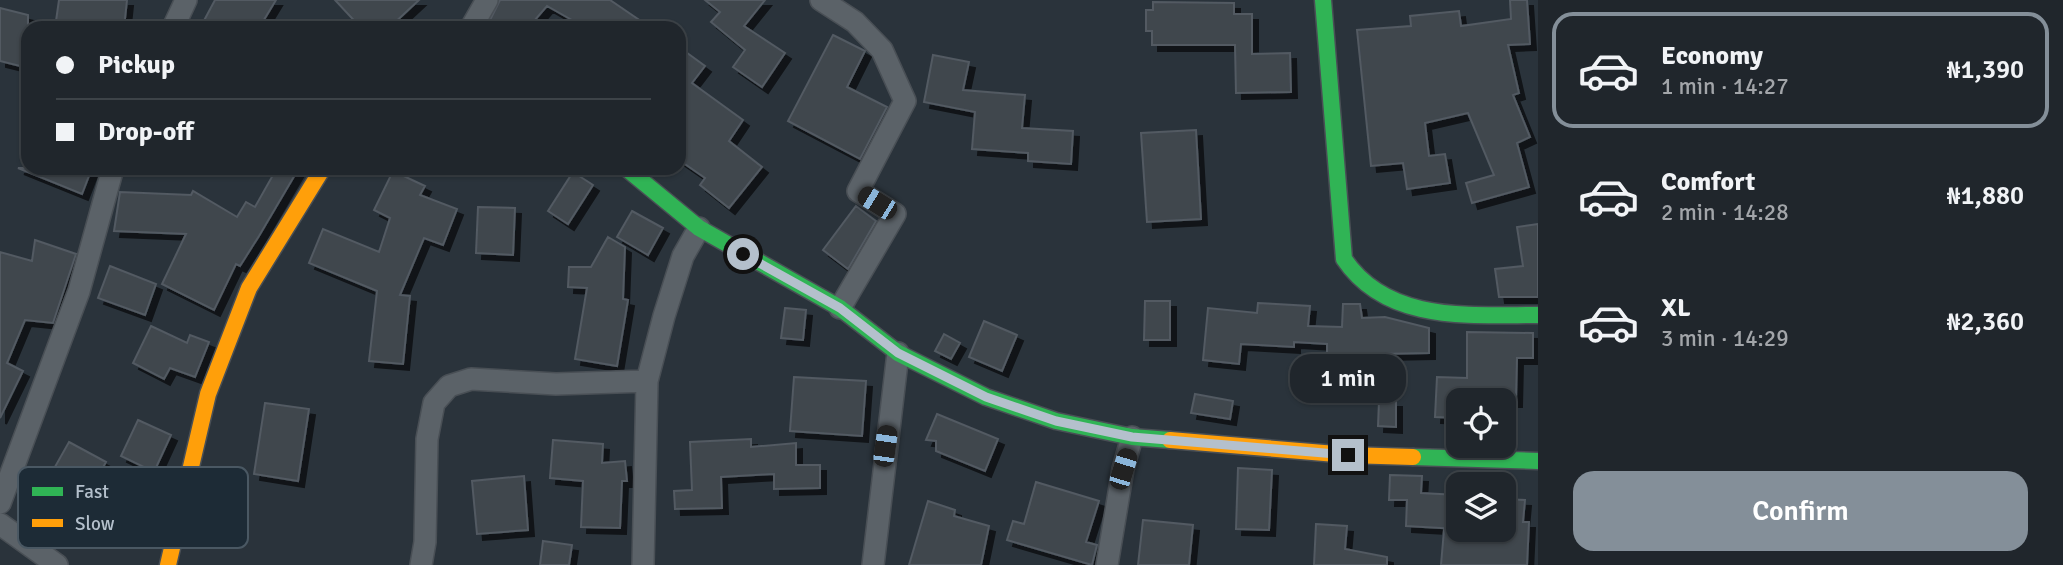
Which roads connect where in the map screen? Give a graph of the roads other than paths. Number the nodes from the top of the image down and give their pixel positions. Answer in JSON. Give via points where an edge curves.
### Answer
{"nodes":[{"id":1,"x":487,"y":0,"type":"edge"},
{"id":2,"x":1323,"y":0,"type":"edge"},
{"id":3,"x":182,"y":2,"type":"edge"},
{"id":4,"x":827,"y":2,"type":"edge"},
{"id":5,"x":175,"y":21,"type":"edge"},
{"id":6,"x":475,"y":21,"type":"edge"},
{"id":7,"x":111,"y":175,"type":"edge"},
{"id":8,"x":319,"y":175,"type":"edge"},
{"id":9,"x":635,"y":175,"type":"edge"},
{"id":10,"x":699,"y":228,"type":"junction"},
{"id":11,"x":840,"y":308,"type":"junction"},
{"id":12,"x":1538,"y":315,"type":"edge"},
{"id":13,"x":898,"y":353,"type":"junction"},
{"id":14,"x":647,"y":381,"type":"junction"},
{"id":15,"x":1132,"y":437,"type":"junction"},
{"id":16,"x":1538,"y":461,"type":"edge"},
{"id":17,"x":190,"y":467,"type":"edge"},
{"id":18,"x":0,"y":503,"type":"edge"},
{"id":19,"x":0,"y":524,"type":"edge"},
{"id":20,"x":18,"y":537,"type":"edge"},
{"id":21,"x":33,"y":548,"type":"edge"},
{"id":22,"x":57,"y":565,"type":"edge"},
{"id":23,"x":421,"y":565,"type":"edge"},
{"id":24,"x":643,"y":565,"type":"edge"},
{"id":25,"x":873,"y":565,"type":"edge"},
{"id":26,"x":1107,"y":565,"type":"edge"}],
"edges":[{"from":1,"to":6,"type":"street"},
{"from":2,"to":12,"type":"street","via":[[1344,259],[1360,283],[1412,306],[1468,315]]},
{"from":3,"to":5,"type":"street"},
{"from":4,"to":11,"type":"street","via":[[882,50],[905,101],[858,191],[895,214]]},
{"from":7,"to":18,"type":"street","via":[[79,291]]},
{"from":8,"to":17,"type":"street","via":[[249,288],[208,394]]},
{"from":9,"to":10,"type":"street"},
{"from":10,"to":11,"type":"street"},
{"from":10,"to":14,"type":"street","via":[[683,256]]},
{"from":11,"to":13,"type":"street"},
{"from":13,"to":15,"type":"street","via":[[986,397],[1056,421]]},
{"from":13,"to":25,"type":"street"},
{"from":14,"to":23,"type":"street","via":[[556,384],[471,379],[449,386],[435,403],[427,439]]},
{"from":14,"to":24,"type":"street"},
{"from":15,"to":16,"type":"street","via":[[1348,455]]},
{"from":15,"to":26,"type":"street"},
{"from":19,"to":20,"type":"street"},
{"from":21,"to":22,"type":"street"}]}
